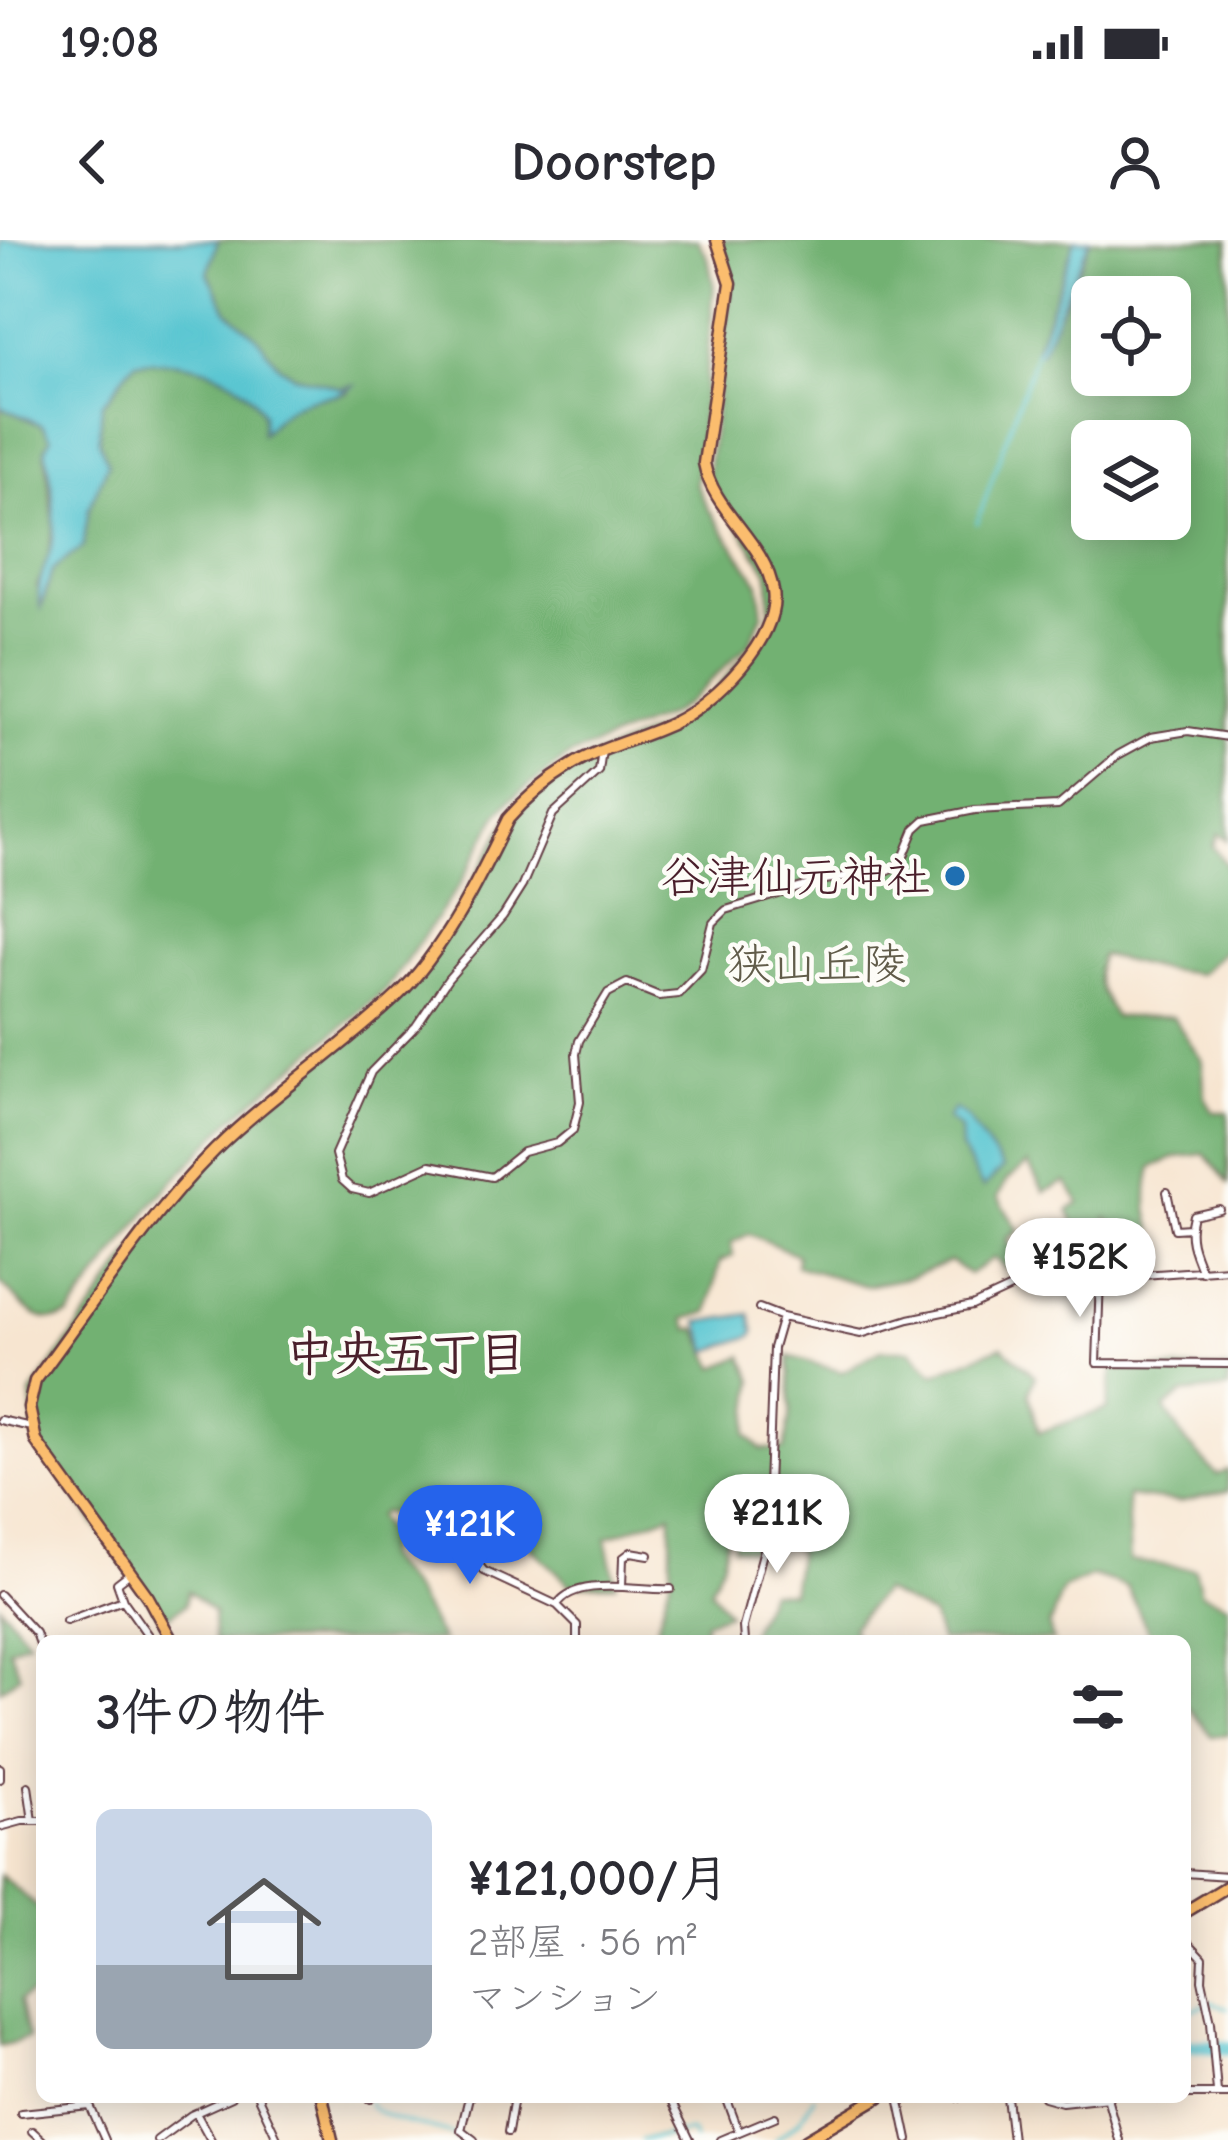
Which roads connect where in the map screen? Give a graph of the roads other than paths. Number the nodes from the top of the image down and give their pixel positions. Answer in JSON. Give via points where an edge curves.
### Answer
{"nodes":[{"id":1,"x":717,"y":240,"type":"edge"},
{"id":2,"x":1228,"y":737,"type":"edge"},
{"id":3,"x":602,"y":750,"type":"junction"},
{"id":4,"x":1168,"y":1192,"type":"dead end"},
{"id":5,"x":1219,"y":1209,"type":"dead end"},
{"id":6,"x":1190,"y":1228,"type":"junction"},
{"id":7,"x":1228,"y":1269,"type":"edge"},
{"id":8,"x":1202,"y":1272,"type":"junction"},
{"id":9,"x":1100,"y":1277,"type":"junction"},
{"id":10,"x":759,"y":1308,"type":"dead end"},
{"id":11,"x":782,"y":1318,"type":"junction"},
{"id":12,"x":1228,"y":1364,"type":"edge"},
{"id":13,"x":0,"y":1420,"type":"edge"},
{"id":14,"x":31,"y":1427,"type":"junction"},
{"id":15,"x":434,"y":1524,"type":"dead end"},
{"id":16,"x":649,"y":1555,"type":"dead end"},
{"id":17,"x":130,"y":1573,"type":"junction"},
{"id":18,"x":622,"y":1586,"type":"junction"},
{"id":19,"x":671,"y":1589,"type":"dead end"},
{"id":20,"x":0,"y":1595,"type":"edge"},
{"id":21,"x":123,"y":1600,"type":"junction"},
{"id":22,"x":557,"y":1605,"type":"junction"},
{"id":23,"x":66,"y":1621,"type":"dead end"},
{"id":24,"x":148,"y":1635,"type":"edge"},
{"id":25,"x":168,"y":1635,"type":"edge"},
{"id":26,"x":576,"y":1635,"type":"edge"},
{"id":27,"x":744,"y":1635,"type":"edge"},
{"id":28,"x":36,"y":1636,"type":"edge"},
{"id":29,"x":0,"y":1768,"type":"edge"},
{"id":30,"x":0,"y":1779,"type":"edge"},
{"id":31,"x":28,"y":1786,"type":"dead end"},
{"id":32,"x":36,"y":1814,"type":"edge"},
{"id":33,"x":36,"y":1821,"type":"edge"},
{"id":34,"x":0,"y":1827,"type":"edge"},
{"id":35,"x":1191,"y":1873,"type":"edge"},
{"id":36,"x":1228,"y":1876,"type":"edge"},
{"id":37,"x":1228,"y":1886,"type":"edge"},
{"id":38,"x":1191,"y":1908,"type":"edge"},
{"id":39,"x":1191,"y":1945,"type":"edge"},
{"id":40,"x":1217,"y":2092,"type":"junction"},
{"id":41,"x":1191,"y":2094,"type":"edge"},
{"id":42,"x":1228,"y":2094,"type":"edge"},
{"id":43,"x":84,"y":2103,"type":"edge"},
{"id":44,"x":90,"y":2103,"type":"edge"},
{"id":45,"x":218,"y":2103,"type":"edge"},
{"id":46,"x":261,"y":2103,"type":"edge"},
{"id":47,"x":323,"y":2103,"type":"edge"},
{"id":48,"x":467,"y":2103,"type":"edge"},
{"id":49,"x":513,"y":2103,"type":"edge"},
{"id":50,"x":672,"y":2103,"type":"edge"},
{"id":51,"x":728,"y":2103,"type":"edge"},
{"id":52,"x":869,"y":2103,"type":"edge"},
{"id":53,"x":900,"y":2103,"type":"edge"},
{"id":54,"x":1008,"y":2103,"type":"edge"},
{"id":55,"x":1110,"y":2103,"type":"edge"},
{"id":56,"x":21,"y":2113,"type":"dead end"},
{"id":57,"x":196,"y":2113,"type":"junction"},
{"id":58,"x":775,"y":2117,"type":"dead end"},
{"id":59,"x":32,"y":2131,"type":"dead end"},
{"id":60,"x":508,"y":2132,"type":"dead end"},
{"id":61,"x":739,"y":2132,"type":"junction"},
{"id":62,"x":688,"y":2135,"type":"edge"},
{"id":63,"x":43,"y":2140,"type":"edge"},
{"id":64,"x":105,"y":2140,"type":"edge"},
{"id":65,"x":157,"y":2140,"type":"edge"},
{"id":66,"x":211,"y":2140,"type":"edge"},
{"id":67,"x":278,"y":2140,"type":"edge"},
{"id":68,"x":332,"y":2140,"type":"edge"},
{"id":69,"x":474,"y":2140,"type":"edge"},
{"id":70,"x":720,"y":2140,"type":"edge"},
{"id":71,"x":806,"y":2140,"type":"edge"},
{"id":72,"x":908,"y":2140,"type":"edge"},
{"id":73,"x":1012,"y":2140,"type":"edge"},
{"id":74,"x":1119,"y":2140,"type":"edge"}],
"edges":[{"from":1,"to":3,"type":"main road","via":[[730,294],[704,463],[712,489],[764,563],[774,610],[763,640],[704,703]]},
{"from":2,"to":3,"type":"street","via":[[1151,737],[1118,754],[1058,806],[925,820],[892,868],[726,910],[713,923],[701,970],[678,994],[658,996],[627,983],[608,992],[579,1041],[579,1114],[563,1140],[530,1149],[492,1177],[430,1165],[376,1192],[352,1189],[334,1154],[363,1085],[512,905],[549,822],[599,772]]},
{"from":3,"to":14,"type":"main road","via":[[521,803],[399,994],[211,1154],[35,1381]]},
{"from":4,"to":6,"type":"street","via":[[1175,1229]]},
{"from":5,"to":6,"type":"street","via":[[1193,1215]]},
{"from":6,"to":8,"type":"street"},
{"from":7,"to":8,"type":"street"},
{"from":8,"to":9,"type":"street"},
{"from":9,"to":11,"type":"street","via":[[1042,1279],[861,1334]]},
{"from":9,"to":12,"type":"street","via":[[1097,1363]]},
{"from":10,"to":11,"type":"street"},
{"from":11,"to":27,"type":"street","via":[[773,1348],[766,1542]]},
{"from":13,"to":14,"type":"street"},
{"from":14,"to":17,"type":"main road"},
{"from":15,"to":22,"type":"street","via":[[486,1573]]},
{"from":16,"to":18,"type":"street","via":[[623,1558]]},
{"from":17,"to":21,"type":"street","via":[[117,1582]]},
{"from":17,"to":25,"type":"main road"},
{"from":18,"to":19,"type":"street"},
{"from":18,"to":22,"type":"street","via":[[575,1590]]},
{"from":20,"to":28,"type":"street"},
{"from":21,"to":23,"type":"street"},
{"from":21,"to":24,"type":"street"},
{"from":22,"to":26,"type":"street","via":[[575,1621]]},
{"from":29,"to":30,"type":"street"},
{"from":31,"to":32,"type":"street"},
{"from":33,"to":34,"type":"street"},
{"from":35,"to":36,"type":"street"},
{"from":37,"to":38,"type":"main road"},
{"from":39,"to":40,"type":"street","via":[[1203,1958]]},
{"from":40,"to":41,"type":"street"},
{"from":40,"to":42,"type":"street"},
{"from":43,"to":56,"type":"street"},
{"from":44,"to":64,"type":"street"},
{"from":45,"to":57,"type":"street"},
{"from":46,"to":67,"type":"street"},
{"from":47,"to":68,"type":"main road"},
{"from":48,"to":69,"type":"street","via":[[460,2130]]},
{"from":49,"to":60,"type":"street"},
{"from":50,"to":62,"type":"street"},
{"from":51,"to":61,"type":"street"},
{"from":52,"to":71,"type":"main road"},
{"from":53,"to":72,"type":"street"},
{"from":54,"to":73,"type":"street"},
{"from":55,"to":74,"type":"street"},
{"from":57,"to":65,"type":"street"},
{"from":57,"to":66,"type":"street"},
{"from":58,"to":61,"type":"street"},
{"from":59,"to":63,"type":"street"},
{"from":61,"to":70,"type":"street"}]}
